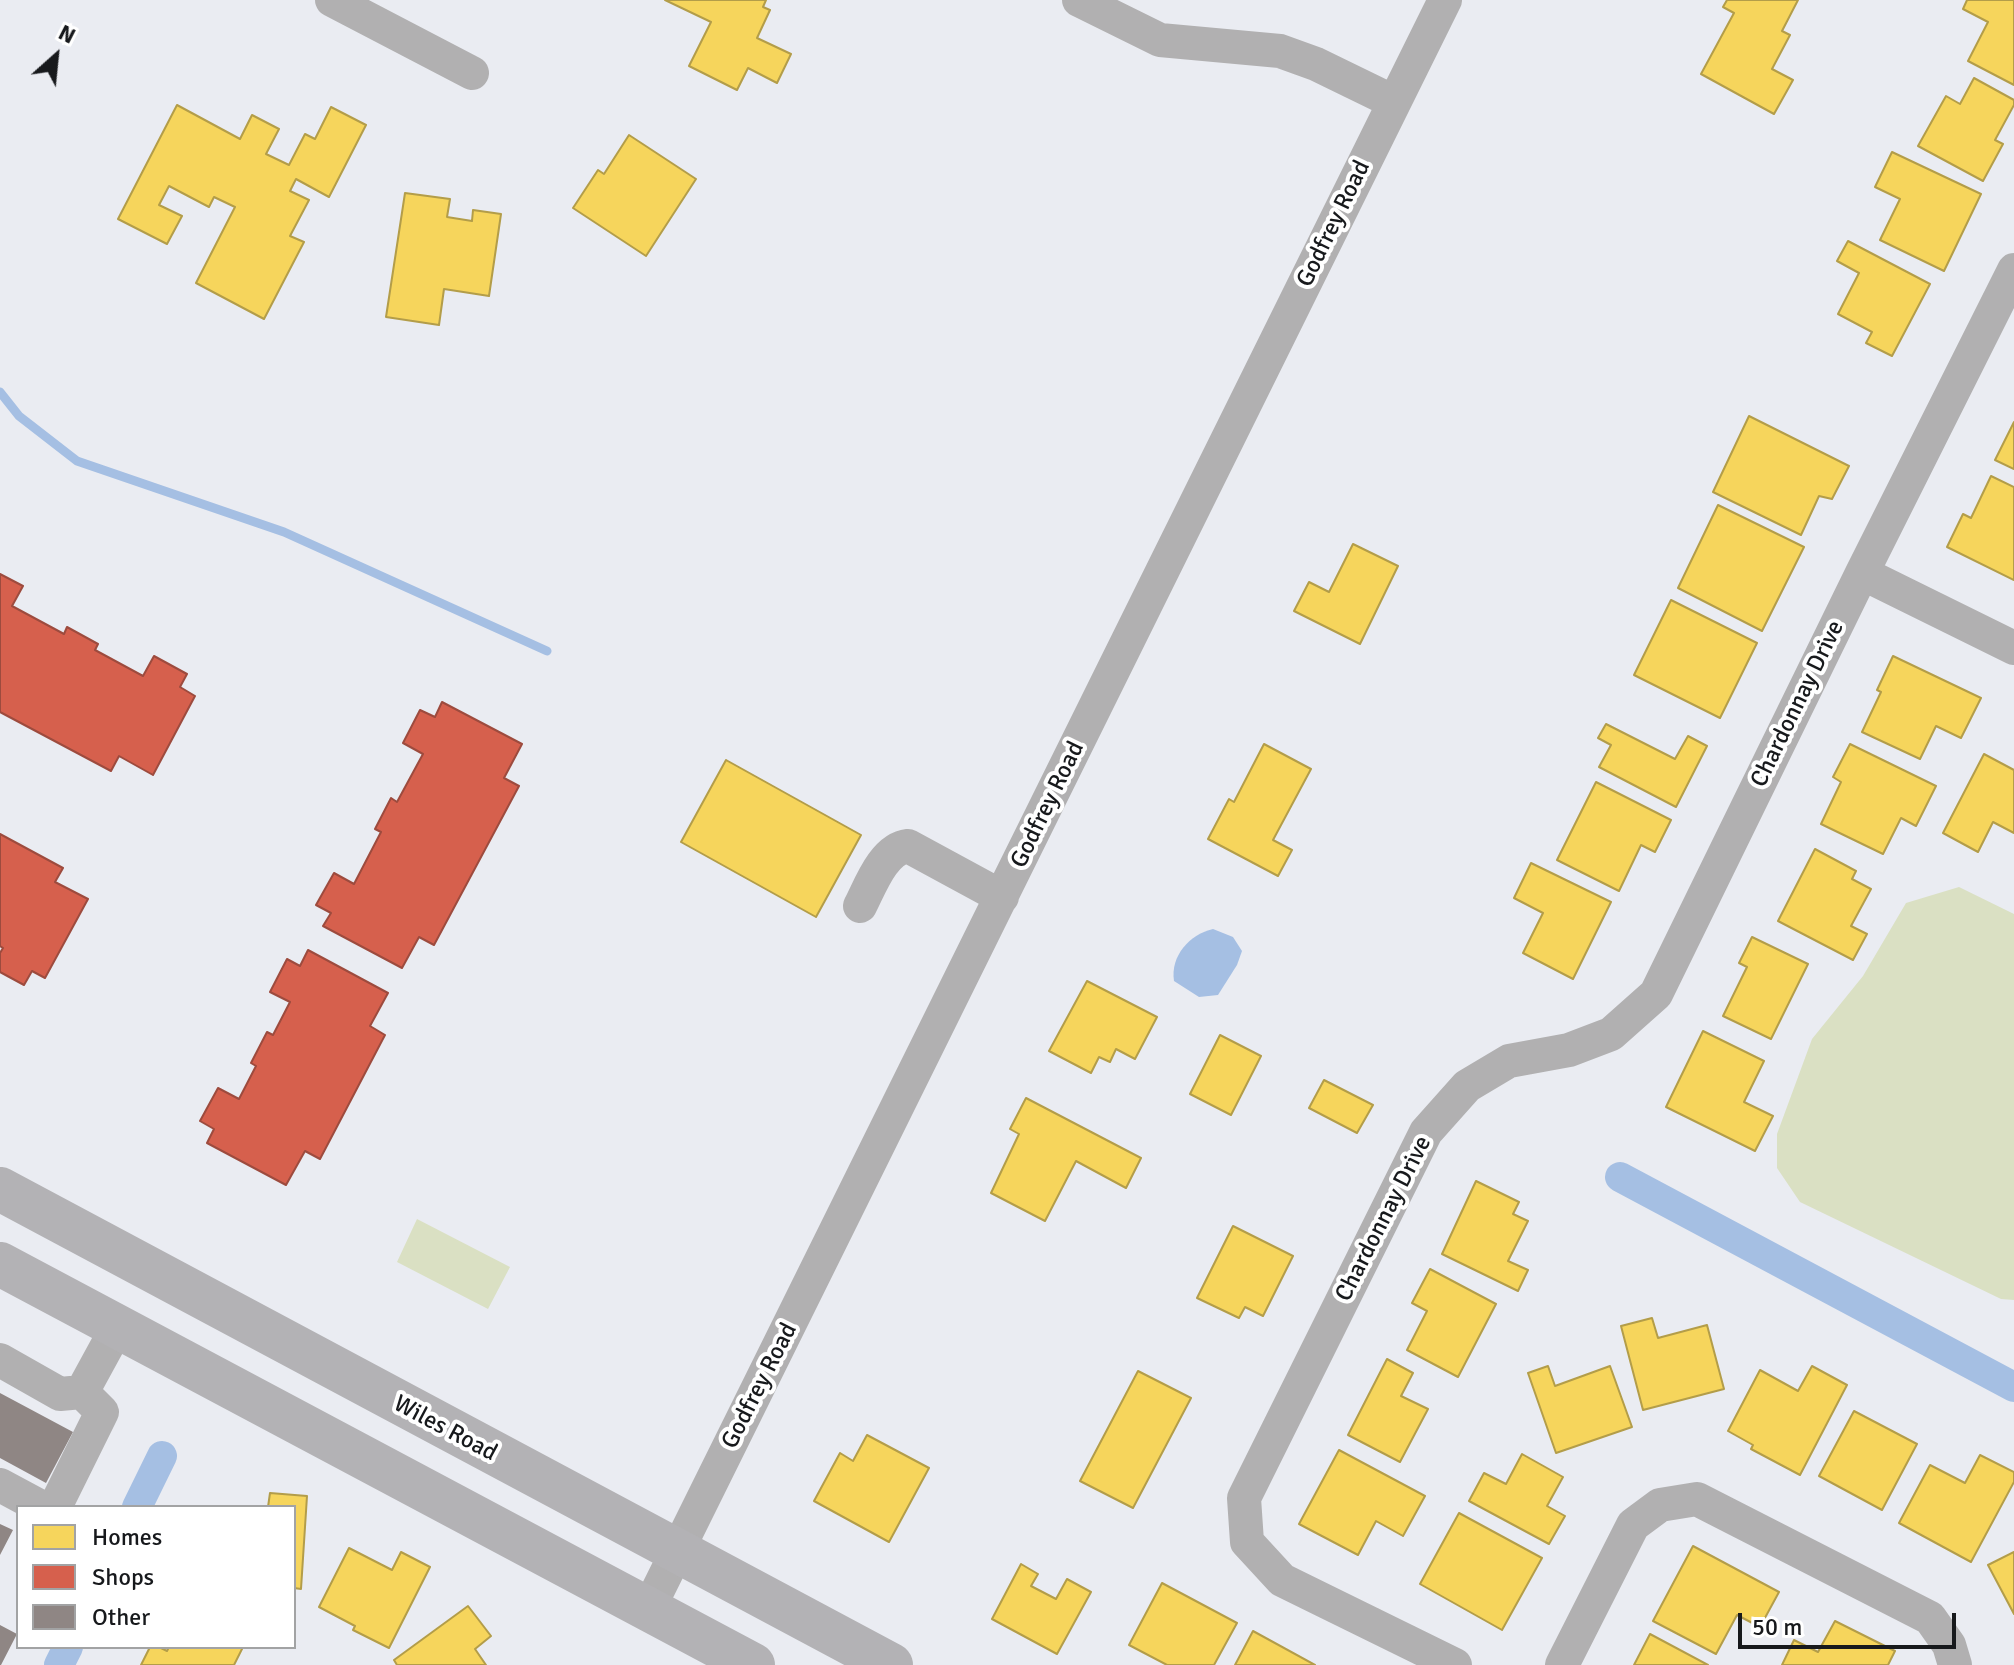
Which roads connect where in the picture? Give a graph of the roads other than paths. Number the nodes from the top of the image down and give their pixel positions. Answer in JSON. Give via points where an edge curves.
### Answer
{"nodes":[{"id":1,"x":332,"y":0,"type":"edge"},
{"id":2,"x":1079,"y":0,"type":"edge"},
{"id":3,"x":1445,"y":0,"type":"edge"},
{"id":4,"x":472,"y":73,"type":"dead end"},
{"id":5,"x":1394,"y":102,"type":"junction"},
{"id":6,"x":2014,"y":270,"type":"edge"},
{"id":7,"x":1862,"y":573,"type":"junction"},
{"id":8,"x":2014,"y":648,"type":"edge"},
{"id":9,"x":1002,"y":897,"type":"junction"},
{"id":10,"x":860,"y":906,"type":"dead end"},
{"id":11,"x":0,"y":1189,"type":"edge"},
{"id":12,"x":0,"y":1264,"type":"edge"},
{"id":13,"x":118,"y":1326,"type":"junction"},
{"id":14,"x":0,"y":1360,"type":"edge"},
{"id":15,"x":82,"y":1392,"type":"junction"},
{"id":16,"x":0,"y":1485,"type":"edge"},
{"id":17,"x":37,"y":1505,"type":"edge"},
{"id":18,"x":56,"y":1505,"type":"edge"},
{"id":19,"x":676,"y":1552,"type":"junction"},
{"id":20,"x":648,"y":1610,"type":"junction"},
{"id":21,"x":753,"y":1665,"type":"edge"},
{"id":22,"x":891,"y":1665,"type":"edge"},
{"id":23,"x":1455,"y":1665,"type":"edge"},
{"id":24,"x":1562,"y":1665,"type":"edge"},
{"id":25,"x":1955,"y":1665,"type":"edge"}],
"edges":[{"from":1,"to":4,"type":"street"},
{"from":2,"to":5,"type":"street","via":[[1160,40],[1280,51]]},
{"from":3,"to":5,"type":"street","name":"Godfrey Road"},
{"from":5,"to":9,"type":"street","name":"Godfrey Road"},
{"from":6,"to":7,"type":"street","name":"Chardonnay Drive"},
{"from":7,"to":8,"type":"street"},
{"from":7,"to":23,"type":"street","name":"Chardonnay Drive","via":[[1656,994],[1611,1034],[1569,1050],[1509,1061],[1467,1086],[1426,1132],[1244,1498],[1247,1542],[1282,1580]]},
{"from":9,"to":10,"type":"street","via":[[908,846],[879,869]]},
{"from":9,"to":19,"type":"street","name":"Godfrey Road"},
{"from":11,"to":19,"type":"main road","name":"Wiles Road"},
{"from":12,"to":13,"type":"main road"},
{"from":13,"to":15,"type":"street"},
{"from":13,"to":20,"type":"main road"},
{"from":14,"to":15,"type":"street","via":[[60,1394]]},
{"from":15,"to":18,"type":"street","via":[[102,1412]]},
{"from":16,"to":17,"type":"street"},
{"from":19,"to":20,"type":"street","name":"Godfrey Road"},
{"from":19,"to":22,"type":"main road","name":"Wiles Road"},
{"from":20,"to":21,"type":"main road"},
{"from":24,"to":25,"type":"street","via":[[1633,1525],[1660,1505],[1697,1499],[1930,1618],[1949,1645]]}]}
